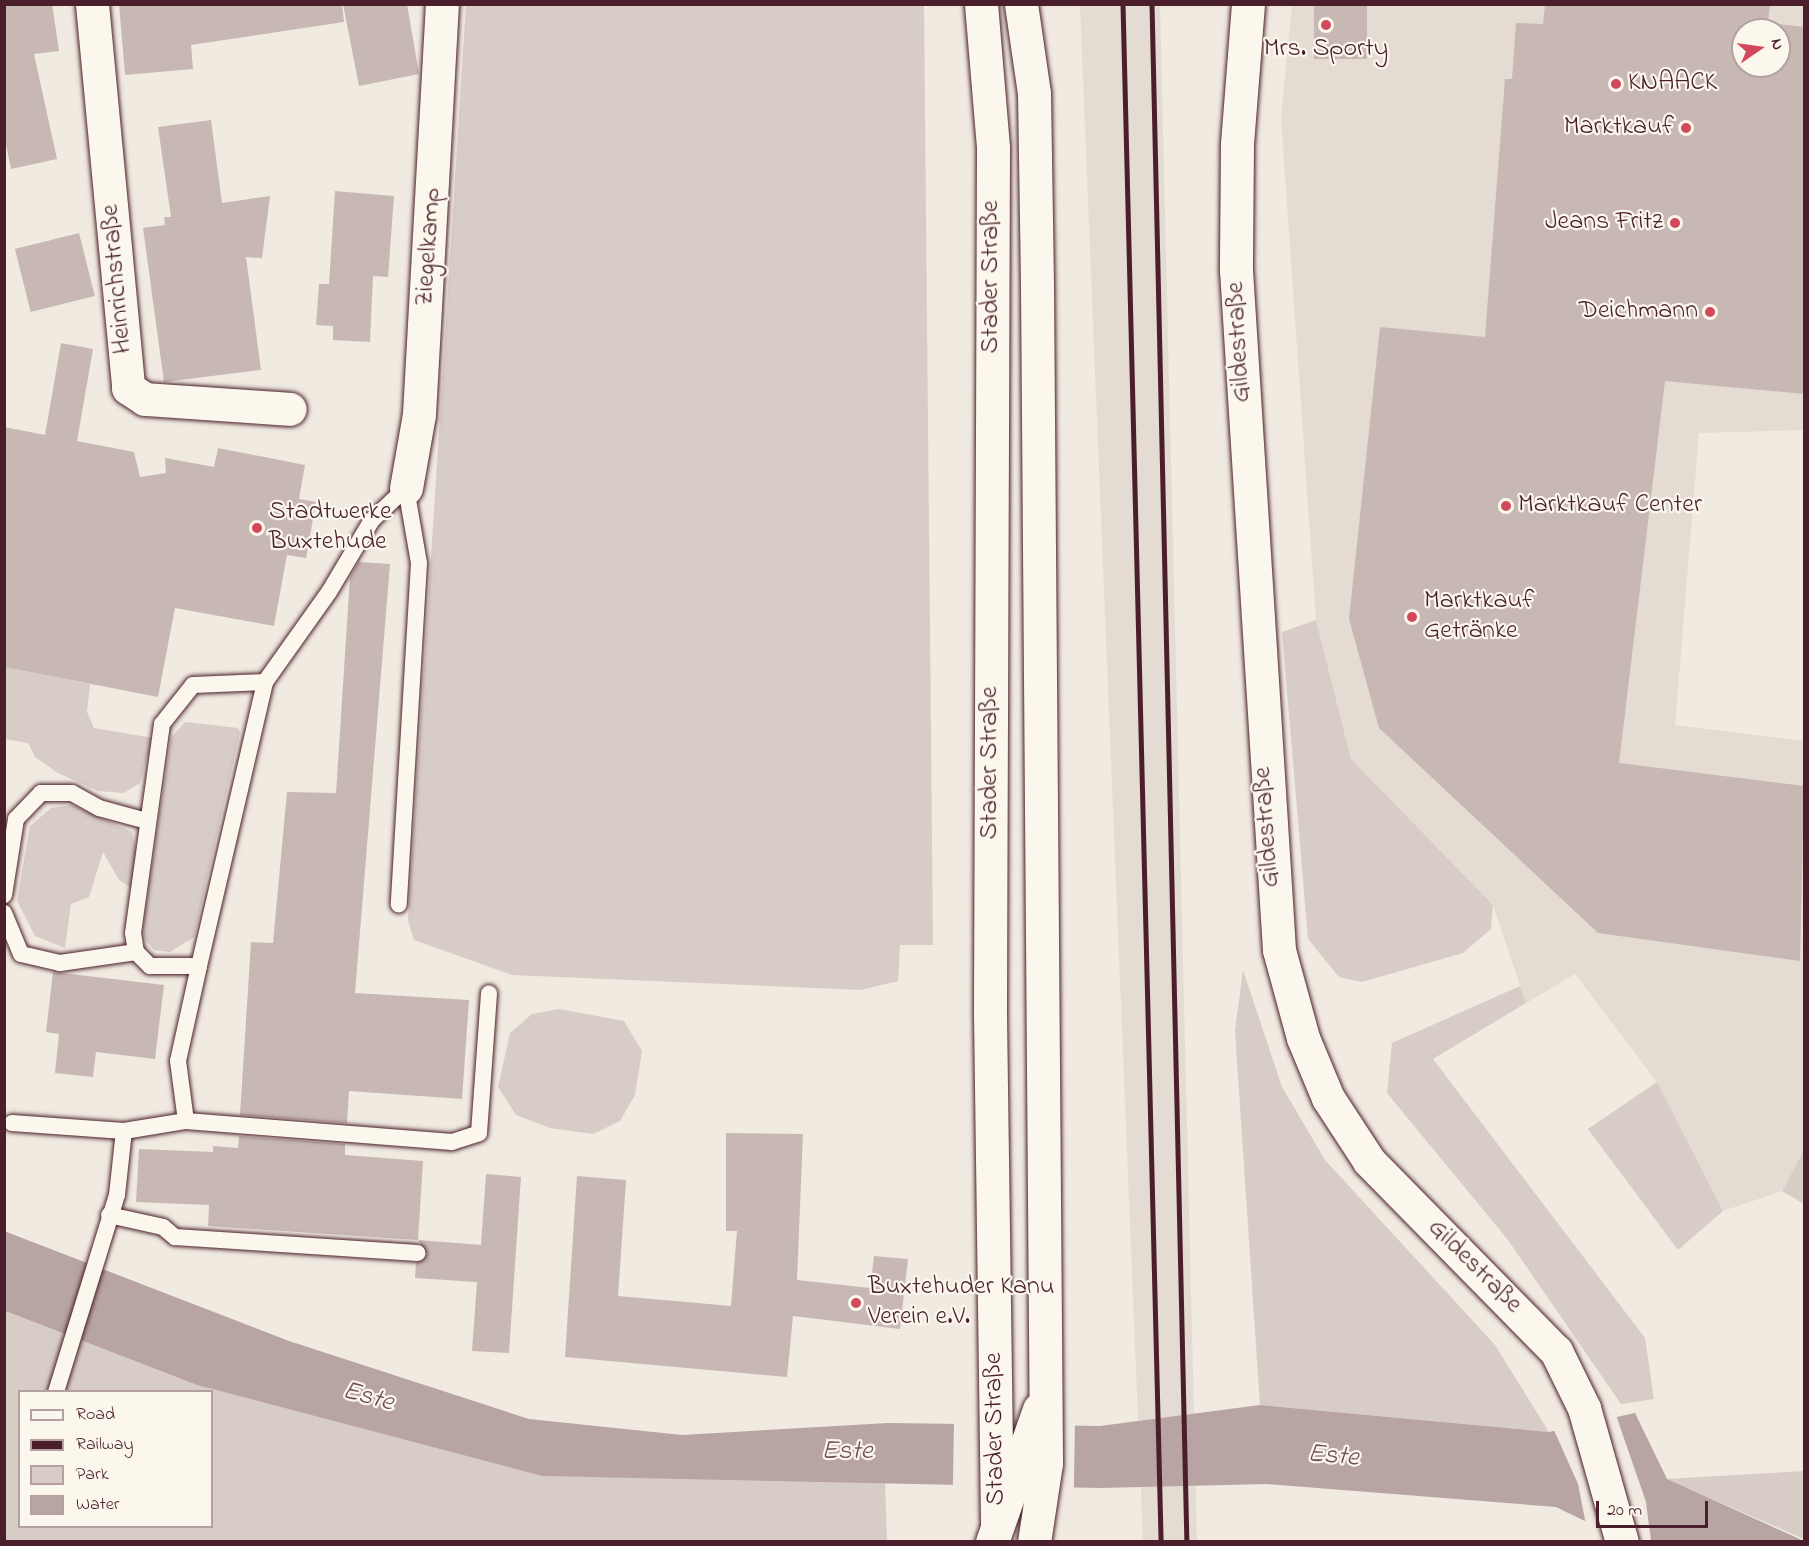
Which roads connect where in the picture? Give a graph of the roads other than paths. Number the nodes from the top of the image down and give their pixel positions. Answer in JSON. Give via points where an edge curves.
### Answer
{"nodes":[{"id":1,"x":92,"y":4,"type":"edge"},
{"id":2,"x":442,"y":4,"type":"edge"},
{"id":3,"x":981,"y":4,"type":"edge"},
{"id":4,"x":1021,"y":4,"type":"edge"},
{"id":5,"x":1248,"y":4,"type":"edge"},
{"id":6,"x":290,"y":410,"type":"dead end"},
{"id":7,"x":406,"y":488,"type":"junction"},
{"id":8,"x":265,"y":682,"type":"junction"},
{"id":9,"x":10,"y":818,"type":"edge"},
{"id":10,"x":147,"y":821,"type":"junction"},
{"id":11,"x":4,"y":895,"type":"edge"},
{"id":12,"x":399,"y":904,"type":"dead end"},
{"id":13,"x":4,"y":913,"type":"edge"},
{"id":14,"x":136,"y":952,"type":"junction"},
{"id":15,"x":13,"y":955,"type":"edge"},
{"id":16,"x":199,"y":966,"type":"junction"},
{"id":17,"x":489,"y":993,"type":"dead end"},
{"id":18,"x":186,"y":1121,"type":"junction"},
{"id":19,"x":12,"y":1123,"type":"dead end"},
{"id":20,"x":124,"y":1131,"type":"junction"},
{"id":21,"x":109,"y":1215,"type":"junction"},
{"id":22,"x":417,"y":1252,"type":"dead end"},
{"id":23,"x":56,"y":1390,"type":"edge"},
{"id":24,"x":1046,"y":1390,"type":"junction"},
{"id":25,"x":995,"y":1532,"type":"edge"},
{"id":26,"x":1034,"y":1542,"type":"edge"},
{"id":27,"x":1622,"y":1542,"type":"edge"}],
"edges":[{"from":1,"to":6,"type":"street","name":"Heinrichstraße","via":[[128,388],[145,399]]},
{"from":2,"to":7,"type":"street","name":"Ziegelkamp","via":[[419,414]]},
{"from":3,"to":25,"type":"street","name":"Stader Straße","via":[[993,148],[990,1014]]},
{"from":4,"to":24,"type":"street","via":[[1034,93]]},
{"from":5,"to":27,"type":"street","name":"Gildestraße","via":[[1237,144],[1236,270],[1279,950],[1303,1038],[1328,1098],[1369,1161],[1556,1351],[1584,1408]]},
{"from":7,"to":8,"type":"lane","via":[[372,520]]},
{"from":7,"to":12,"type":"lane","via":[[419,563]]},
{"from":8,"to":10,"type":"lane","via":[[193,685],[162,724]]},
{"from":8,"to":16,"type":"lane"},
{"from":9,"to":10,"type":"lane","via":[[41,793],[72,793],[99,808]]},
{"from":9,"to":11,"type":"lane"},
{"from":10,"to":14,"type":"lane","via":[[133,933]]},
{"from":13,"to":15,"type":"lane"},
{"from":14,"to":15,"type":"lane","via":[[60,963]]},
{"from":14,"to":16,"type":"lane","via":[[150,966]]},
{"from":16,"to":18,"type":"lane","via":[[178,1061]]},
{"from":17,"to":18,"type":"lane","via":[[479,1133],[452,1142]]},
{"from":18,"to":20,"type":"lane"},
{"from":19,"to":20,"type":"lane"},
{"from":20,"to":21,"type":"lane","via":[[117,1195]]},
{"from":21,"to":22,"type":"lane","via":[[163,1227],[175,1237]]},
{"from":21,"to":23,"type":"lane","via":[[67,1342]]},
{"from":24,"to":25,"type":"street"},
{"from":24,"to":26,"type":"street","via":[[1047,1463]]}]}
